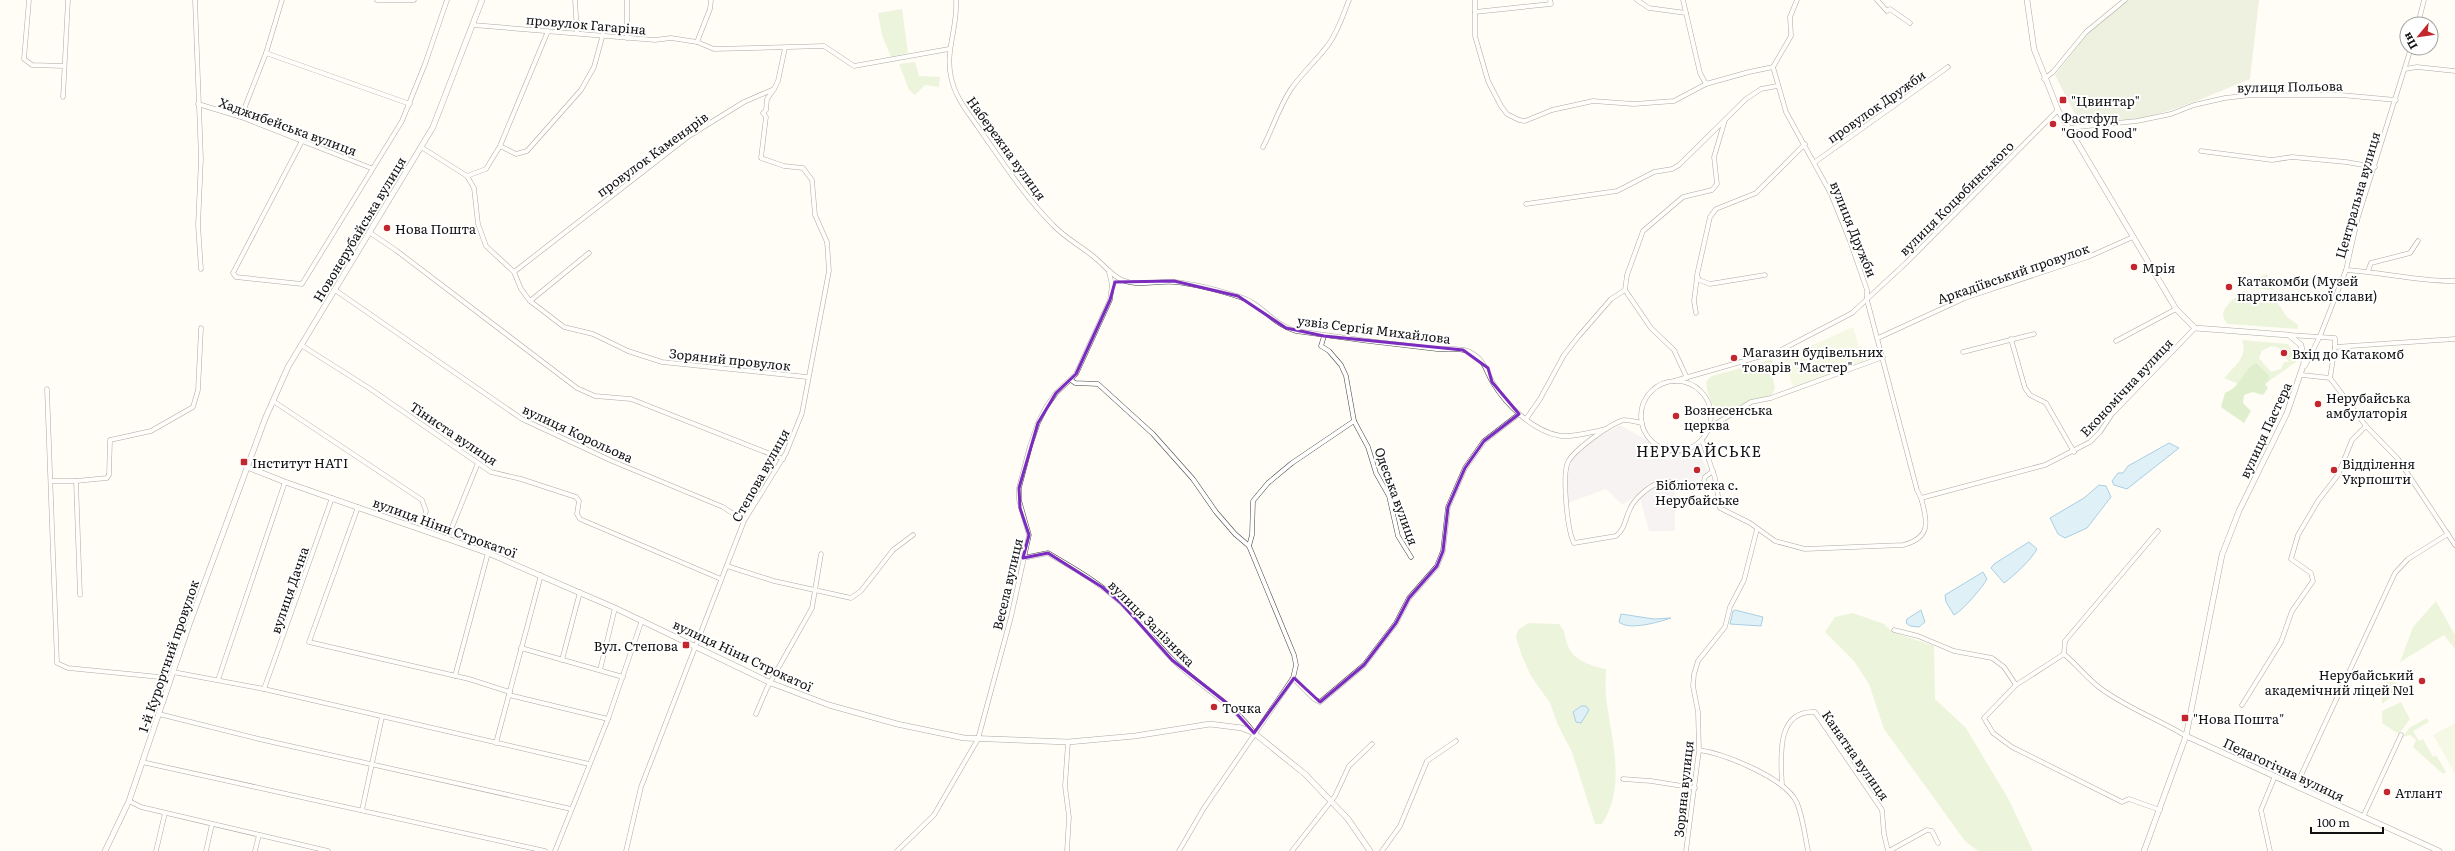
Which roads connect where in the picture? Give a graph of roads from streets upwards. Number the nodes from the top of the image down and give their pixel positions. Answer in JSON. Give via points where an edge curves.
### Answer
{"nodes":[{"id":1,"x":29,"y":0,"type":"edge"},
{"id":2,"x":68,"y":0,"type":"edge"},
{"id":3,"x":195,"y":0,"type":"edge"},
{"id":4,"x":282,"y":0,"type":"edge"},
{"id":5,"x":377,"y":0,"type":"edge"},
{"id":6,"x":414,"y":0,"type":"edge"},
{"id":7,"x":447,"y":0,"type":"edge"},
{"id":8,"x":482,"y":0,"type":"edge"},
{"id":9,"x":575,"y":0,"type":"edge"},
{"id":10,"x":627,"y":0,"type":"edge"},
{"id":11,"x":711,"y":0,"type":"edge"},
{"id":12,"x":956,"y":0,"type":"edge"},
{"id":13,"x":1349,"y":0,"type":"edge"},
{"id":14,"x":1475,"y":0,"type":"edge"},
{"id":15,"x":1550,"y":0,"type":"edge"},
{"id":16,"x":1637,"y":0,"type":"edge"},
{"id":17,"x":1683,"y":0,"type":"edge"},
{"id":18,"x":1797,"y":0,"type":"edge"},
{"id":19,"x":1877,"y":0,"type":"edge"},
{"id":20,"x":2027,"y":0,"type":"edge"},
{"id":21,"x":2124,"y":0,"type":"edge"},
{"id":22,"x":2424,"y":0,"type":"edge"},
{"id":23,"x":1475,"y":12,"type":"junction"},
{"id":24,"x":1686,"y":13,"type":"junction"},
{"id":25,"x":2420,"y":16,"type":"edge"},
{"id":26,"x":1910,"y":23,"type":"dead end"},
{"id":27,"x":473,"y":25,"type":"junction"},
{"id":28,"x":548,"y":31,"type":"junction"},
{"id":29,"x":577,"y":33,"type":"junction"},
{"id":30,"x":603,"y":34,"type":"junction"},
{"id":31,"x":627,"y":38,"type":"junction"},
{"id":32,"x":697,"y":42,"type":"junction"},
{"id":33,"x":785,"y":48,"type":"junction"},
{"id":34,"x":948,"y":49,"type":"junction"},
{"id":35,"x":266,"y":53,"type":"junction"},
{"id":36,"x":2409,"y":56,"type":"edge"},
{"id":37,"x":64,"y":66,"type":"junction"},
{"id":38,"x":1773,"y":67,"type":"junction"},
{"id":39,"x":1948,"y":67,"type":"dead end"},
{"id":40,"x":2405,"y":69,"type":"junction"},
{"id":41,"x":2455,"y":72,"type":"edge"},
{"id":42,"x":2044,"y":79,"type":"junction"},
{"id":43,"x":1706,"y":84,"type":"junction"},
{"id":44,"x":1777,"y":86,"type":"junction"},
{"id":45,"x":774,"y":89,"type":"junction"},
{"id":46,"x":63,"y":97,"type":"dead end"},
{"id":47,"x":2396,"y":100,"type":"junction"},
{"id":48,"x":198,"y":104,"type":"junction"},
{"id":49,"x":410,"y":104,"type":"junction"},
{"id":50,"x":2058,"y":110,"type":"junction"},
{"id":51,"x":241,"y":117,"type":"junction"},
{"id":52,"x":1725,"y":120,"type":"junction"},
{"id":53,"x":2068,"y":128,"type":"junction"},
{"id":54,"x":302,"y":141,"type":"junction"},
{"id":55,"x":1805,"y":144,"type":"junction"},
{"id":56,"x":500,"y":146,"type":"junction"},
{"id":57,"x":421,"y":147,"type":"junction"},
{"id":58,"x":1263,"y":147,"type":"dead end"},
{"id":59,"x":2201,"y":151,"type":"dead end"},
{"id":60,"x":1814,"y":162,"type":"junction"},
{"id":61,"x":371,"y":168,"type":"junction"},
{"id":62,"x":2374,"y":168,"type":"junction"},
{"id":63,"x":467,"y":176,"type":"junction"},
{"id":64,"x":1526,"y":204,"type":"dead end"},
{"id":65,"x":369,"y":232,"type":"junction"},
{"id":66,"x":2133,"y":237,"type":"junction"},
{"id":67,"x":2418,"y":241,"type":"dead end"},
{"id":68,"x":590,"y":254,"type":"dead end"},
{"id":69,"x":201,"y":269,"type":"dead end"},
{"id":70,"x":1108,"y":269,"type":"junction"},
{"id":71,"x":2346,"y":270,"type":"junction"},
{"id":72,"x":2368,"y":271,"type":"junction"},
{"id":73,"x":514,"y":272,"type":"junction"},
{"id":74,"x":1697,"y":274,"type":"junction"},
{"id":75,"x":1765,"y":275,"type":"dead end"},
{"id":76,"x":1115,"y":276,"type":"joint"},
{"id":77,"x":1122,"y":280,"type":"junction"},
{"id":78,"x":2455,"y":281,"type":"edge"},
{"id":79,"x":1112,"y":285,"type":"junction"},
{"id":80,"x":335,"y":290,"type":"junction"},
{"id":81,"x":1626,"y":290,"type":"junction"},
{"id":82,"x":1867,"y":300,"type":"junction"},
{"id":83,"x":530,"y":301,"type":"junction"},
{"id":84,"x":2176,"y":309,"type":"junction"},
{"id":85,"x":1696,"y":313,"type":"dead end"},
{"id":86,"x":201,"y":328,"type":"dead end"},
{"id":87,"x":2195,"y":328,"type":"junction"},
{"id":88,"x":2034,"y":334,"type":"dead end"},
{"id":89,"x":2289,"y":335,"type":"junction"},
{"id":90,"x":1324,"y":336,"type":"junction"},
{"id":91,"x":2320,"y":336,"type":"junction"},
{"id":92,"x":1878,"y":338,"type":"junction"},
{"id":93,"x":2010,"y":339,"type":"junction"},
{"id":94,"x":2455,"y":339,"type":"edge"},
{"id":95,"x":2116,"y":341,"type":"dead end"},
{"id":96,"x":301,"y":345,"type":"junction"},
{"id":97,"x":2335,"y":347,"type":"junction"},
{"id":98,"x":1963,"y":352,"type":"dead end"},
{"id":99,"x":1883,"y":357,"type":"junction"},
{"id":100,"x":2304,"y":368,"type":"junction"},
{"id":101,"x":2302,"y":375,"type":"junction"},
{"id":102,"x":807,"y":377,"type":"junction"},
{"id":103,"x":1687,"y":378,"type":"junction"},
{"id":104,"x":2330,"y":378,"type":"junction"},
{"id":105,"x":1071,"y":380,"type":"junction"},
{"id":106,"x":1674,"y":381,"type":"junction"},
{"id":107,"x":48,"y":389,"type":"dead end"},
{"id":108,"x":273,"y":400,"type":"junction"},
{"id":109,"x":1519,"y":414,"type":"junction"},
{"id":110,"x":1526,"y":418,"type":"junction"},
{"id":111,"x":1354,"y":421,"type":"junction"},
{"id":112,"x":1642,"y":423,"type":"junction"},
{"id":113,"x":2366,"y":426,"type":"junction"},
{"id":114,"x":1709,"y":428,"type":"junction"},
{"id":115,"x":1606,"y":429,"type":"junction"},
{"id":116,"x":1702,"y":440,"type":"junction"},
{"id":117,"x":2074,"y":452,"type":"junction"},
{"id":118,"x":783,"y":459,"type":"junction"},
{"id":119,"x":478,"y":463,"type":"junction"},
{"id":120,"x":247,"y":467,"type":"junction"},
{"id":121,"x":1711,"y":475,"type":"junction"},
{"id":122,"x":76,"y":480,"type":"junction"},
{"id":123,"x":51,"y":481,"type":"junction"},
{"id":124,"x":285,"y":482,"type":"junction"},
{"id":125,"x":1703,"y":484,"type":"junction"},
{"id":126,"x":1715,"y":484,"type":"junction"},
{"id":127,"x":332,"y":498,"type":"junction"},
{"id":128,"x":1921,"y":498,"type":"junction"},
{"id":129,"x":358,"y":507,"type":"junction"},
{"id":130,"x":744,"y":521,"type":"junction"},
{"id":131,"x":422,"y":529,"type":"junction"},
{"id":132,"x":1757,"y":529,"type":"junction"},
{"id":133,"x":2158,"y":531,"type":"dead end"},
{"id":134,"x":2448,"y":534,"type":"junction"},
{"id":135,"x":913,"y":535,"type":"dead end"},
{"id":136,"x":448,"y":537,"type":"junction"},
{"id":137,"x":1249,"y":546,"type":"junction"},
{"id":138,"x":2455,"y":546,"type":"edge"},
{"id":139,"x":488,"y":552,"type":"junction"},
{"id":140,"x":821,"y":554,"type":"dead end"},
{"id":141,"x":1411,"y":557,"type":"dead end"},
{"id":142,"x":1023,"y":558,"type":"junction"},
{"id":143,"x":726,"y":566,"type":"junction"},
{"id":144,"x":541,"y":575,"type":"junction"},
{"id":145,"x":721,"y":579,"type":"junction"},
{"id":146,"x":580,"y":592,"type":"junction"},
{"id":147,"x":816,"y":592,"type":"junction"},
{"id":148,"x":80,"y":595,"type":"dead end"},
{"id":149,"x":614,"y":608,"type":"junction"},
{"id":150,"x":642,"y":620,"type":"junction"},
{"id":151,"x":1894,"y":630,"type":"dead end"},
{"id":152,"x":696,"y":646,"type":"junction"},
{"id":153,"x":521,"y":648,"type":"junction"},
{"id":154,"x":2064,"y":654,"type":"junction"},
{"id":155,"x":562,"y":660,"type":"junction"},
{"id":156,"x":600,"y":670,"type":"junction"},
{"id":157,"x":173,"y":672,"type":"junction"},
{"id":158,"x":455,"y":676,"type":"junction"},
{"id":159,"x":623,"y":677,"type":"junction"},
{"id":160,"x":170,"y":678,"type":"junction"},
{"id":161,"x":1293,"y":678,"type":"junction"},
{"id":162,"x":218,"y":680,"type":"junction"},
{"id":163,"x":771,"y":683,"type":"junction"},
{"id":164,"x":2016,"y":685,"type":"junction"},
{"id":165,"x":264,"y":688,"type":"junction"},
{"id":166,"x":509,"y":693,"type":"junction"},
{"id":167,"x":2242,"y":705,"type":"dead end"},
{"id":168,"x":159,"y":714,"type":"junction"},
{"id":169,"x":756,"y":714,"type":"dead end"},
{"id":170,"x":382,"y":717,"type":"junction"},
{"id":171,"x":608,"y":719,"type":"junction"},
{"id":172,"x":1254,"y":733,"type":"junction"},
{"id":173,"x":2401,"y":735,"type":"dead end"},
{"id":174,"x":2186,"y":736,"type":"junction"},
{"id":175,"x":978,"y":739,"type":"junction"},
{"id":176,"x":1456,"y":741,"type":"dead end"},
{"id":177,"x":1068,"y":742,"type":"junction"},
{"id":178,"x":496,"y":743,"type":"junction"},
{"id":179,"x":1372,"y":744,"type":"dead end"},
{"id":180,"x":1699,"y":750,"type":"junction"},
{"id":181,"x":142,"y":762,"type":"junction"},
{"id":182,"x":373,"y":764,"type":"junction"},
{"id":183,"x":589,"y":764,"type":"junction"},
{"id":184,"x":2275,"y":776,"type":"junction"},
{"id":185,"x":1623,"y":779,"type":"dead end"},
{"id":186,"x":1782,"y":785,"type":"junction"},
{"id":187,"x":2296,"y":786,"type":"junction"},
{"id":188,"x":1695,"y":788,"type":"junction"},
{"id":189,"x":130,"y":801,"type":"junction"},
{"id":190,"x":1331,"y":802,"type":"junction"},
{"id":191,"x":571,"y":809,"type":"junction"},
{"id":192,"x":362,"y":810,"type":"junction"},
{"id":193,"x":2160,"y":810,"type":"junction"},
{"id":194,"x":164,"y":813,"type":"junction"},
{"id":195,"x":2363,"y":817,"type":"junction"},
{"id":196,"x":212,"y":824,"type":"junction"},
{"id":197,"x":259,"y":835,"type":"junction"},
{"id":198,"x":1938,"y":843,"type":"dead end"},
{"id":199,"x":306,"y":846,"type":"junction"},
{"id":200,"x":105,"y":851,"type":"edge"},
{"id":201,"x":156,"y":851,"type":"edge"},
{"id":202,"x":206,"y":851,"type":"edge"},
{"id":203,"x":255,"y":851,"type":"edge"},
{"id":204,"x":304,"y":851,"type":"edge"},
{"id":205,"x":328,"y":851,"type":"edge"},
{"id":206,"x":545,"y":851,"type":"edge"},
{"id":207,"x":555,"y":851,"type":"edge"},
{"id":208,"x":626,"y":851,"type":"edge"},
{"id":209,"x":897,"y":851,"type":"edge"},
{"id":210,"x":1066,"y":851,"type":"edge"},
{"id":211,"x":1179,"y":851,"type":"edge"},
{"id":212,"x":1292,"y":851,"type":"edge"},
{"id":213,"x":1370,"y":851,"type":"edge"},
{"id":214,"x":1382,"y":851,"type":"edge"},
{"id":215,"x":1686,"y":851,"type":"edge"},
{"id":216,"x":1808,"y":851,"type":"edge"},
{"id":217,"x":1888,"y":851,"type":"edge"},
{"id":218,"x":2144,"y":851,"type":"edge"},
{"id":219,"x":2270,"y":851,"type":"edge"},
{"id":220,"x":2439,"y":851,"type":"edge"}],
"edges":[{"from":1,"to":37,"type":"street","via":[[24,59],[32,65]]},
{"from":2,"to":37,"type":"street"},
{"from":3,"to":48,"type":"street","name":"Хаджибейська вулиця"},
{"from":4,"to":35,"type":"street"},
{"from":5,"to":6,"type":"street"},
{"from":7,"to":49,"type":"street"},
{"from":8,"to":27,"type":"street","name":"Новонерубайська вулиця"},
{"from":9,"to":29,"type":"street"},
{"from":10,"to":31,"type":"street"},
{"from":11,"to":32,"type":"street"},
{"from":12,"to":34,"type":"street","name":"Набережна вулиця","via":[[955,21]]},
{"from":13,"to":58,"type":"street","via":[[1329,44],[1290,90]]},
{"from":14,"to":23,"type":"street"},
{"from":15,"to":23,"type":"street","via":[[1550,4]]},
{"from":16,"to":24,"type":"street","via":[[1649,8]]},
{"from":17,"to":24,"type":"street"},
{"from":18,"to":38,"type":"street","via":[[1790,17],[1791,36]]},
{"from":19,"to":26,"type":"street","via":[[1887,11],[1890,9]]},
{"from":20,"to":42,"type":"street","via":[[2030,34]]},
{"from":21,"to":42,"type":"street","via":[[2086,32],[2053,72]]},
{"from":22,"to":25,"type":"street"},
{"from":23,"to":43,"type":"street","via":[[1475,36],[1488,81],[1500,106],[1507,114],[1519,120],[1525,121],[1552,110],[1593,101],[1634,104],[1674,101]]},
{"from":24,"to":43,"type":"street","via":[[1700,73]]},
{"from":27,"to":28,"type":"street","name":"провулок Гагаріна"},
{"from":27,"to":57,"type":"street","name":"Новонерубайська вулиця","via":[[441,110]]},
{"from":28,"to":29,"type":"street","name":"провулок Гагаріна"},
{"from":28,"to":56,"type":"street"},
{"from":29,"to":30,"type":"street","name":"провулок Гагаріна"},
{"from":30,"to":31,"type":"street","name":"провулок Гагаріна"},
{"from":30,"to":56,"type":"street","via":[[594,67],[581,90],[527,151],[516,154]]},
{"from":31,"to":32,"type":"street","name":"провулок Гагаріна","via":[[671,38]]},
{"from":32,"to":33,"type":"street","name":"провулок Гагаріна","via":[[714,49]]},
{"from":33,"to":34,"type":"street","name":"провулок Гагаріна","via":[[824,46],[854,66]]},
{"from":33,"to":45,"type":"street"},
{"from":34,"to":70,"type":"street","name":"Набережна вулиця","via":[[954,89],[996,155],[1053,226]]},
{"from":35,"to":49,"type":"street"},
{"from":35,"to":51,"type":"street"},
{"from":36,"to":40,"type":"street","name":"Центральна вулиця"},
{"from":37,"to":46,"type":"street"},
{"from":38,"to":43,"type":"street"},
{"from":38,"to":44,"type":"street","name":"вулиця Дружби"},
{"from":39,"to":60,"type":"street","name":"провулок Дружби"},
{"from":40,"to":41,"type":"street","via":[[2417,67]]},
{"from":40,"to":47,"type":"street","name":"Центральна вулиця"},
{"from":42,"to":50,"type":"street"},
{"from":44,"to":52,"type":"street","via":[[1761,89],[1753,94]]},
{"from":44,"to":55,"type":"street","name":"вулиця Дружби","via":[[1786,112]]},
{"from":45,"to":73,"type":"street","name":"провулок Каменярів","via":[[744,102],[689,136]]},
{"from":45,"to":102,"type":"street","name":"Степова вулиця","via":[[767,99],[766,110],[763,113],[766,117],[761,158],[784,166],[804,168],[807,171],[812,180],[815,215],[827,242],[829,271]]},
{"from":47,"to":53,"type":"street","name":"вулиця Польова","via":[[2341,95],[2251,95],[2194,105],[2171,114],[2137,122]]},
{"from":47,"to":62,"type":"street","name":"Центральна вулиця"},
{"from":48,"to":51,"type":"street","name":"Хаджибейська вулиця"},
{"from":48,"to":69,"type":"street","name":"Хаджибейська вулиця","via":[[201,159],[198,225]]},
{"from":49,"to":61,"type":"street","via":[[379,160]]},
{"from":50,"to":53,"type":"street"},
{"from":50,"to":82,"type":"street","name":"вулиця Коцюбинського"},
{"from":51,"to":54,"type":"street","name":"Хаджибейська вулиця"},
{"from":52,"to":64,"type":"street","via":[[1672,169],[1654,172],[1617,191]]},
{"from":52,"to":81,"type":"street","via":[[1714,157],[1717,184],[1712,190],[1683,197],[1643,231],[1627,275]]},
{"from":53,"to":66,"type":"street"},
{"from":54,"to":61,"type":"street","name":"Хаджибейська вулиця"},
{"from":54,"to":61,"type":"street","via":[[234,273],[236,277],[302,284]]},
{"from":55,"to":60,"type":"street","name":"вулиця Дружби"},
{"from":55,"to":74,"type":"street","via":[[1756,193],[1712,213]]},
{"from":56,"to":63,"type":"street","via":[[486,170]]},
{"from":57,"to":63,"type":"street"},
{"from":57,"to":65,"type":"street","name":"Новонерубайська вулиця"},
{"from":59,"to":62,"type":"street","via":[[2272,160],[2292,157],[2346,162]]},
{"from":60,"to":82,"type":"street","name":"вулиця Дружби","via":[[1850,241],[1867,290]]},
{"from":62,"to":71,"type":"street","name":"Центральна вулиця","via":[[2358,217]]},
{"from":63,"to":73,"type":"street","name":"Зоряний провулок","via":[[474,188],[478,224],[483,240]]},
{"from":65,"to":80,"type":"street","name":"Новонерубайська вулиця"},
{"from":65,"to":118,"type":"street","via":[[577,388],[595,396],[631,399]]},
{"from":66,"to":84,"type":"street"},
{"from":66,"to":92,"type":"street","name":"Аркадіївський провулок","via":[[2088,257],[1965,298]]},
{"from":67,"to":72,"type":"street","via":[[2410,253],[2371,262]]},
{"from":68,"to":83,"type":"street"},
{"from":70,"to":76,"type":"street","name":"Набережна вулиця"},
{"from":70,"to":79,"type":"street","name":"Весела вулиця"},
{"from":71,"to":72,"type":"street"},
{"from":71,"to":91,"type":"street","name":"Центральна вулиця"},
{"from":72,"to":78,"type":"street","via":[[2437,281]]},
{"from":73,"to":83,"type":"street","name":"Зоряний провулок","via":[[521,289]]},
{"from":74,"to":75,"type":"street","via":[[1699,280],[1710,284]]},
{"from":74,"to":85,"type":"street","via":[[1694,301]]},
{"from":76,"to":77,"type":"street","name":"узвіз Сергія Михайлова"},
{"from":77,"to":79,"type":"street"},
{"from":77,"to":90,"type":"street","name":"узвіз Сергія Михайлова","via":[[1133,283],[1184,283],[1238,296],[1286,328]]},
{"from":79,"to":105,"type":"street","name":"Весела вулиця","via":[[1110,300]]},
{"from":80,"to":96,"type":"street","name":"Новонерубайська вулиця"},
{"from":80,"to":130,"type":"street","name":"вулиця Корольова","via":[[522,419],[612,461],[723,507]]},
{"from":81,"to":103,"type":"street","via":[[1651,328],[1674,350]]},
{"from":81,"to":110,"type":"street","via":[[1611,299],[1578,337],[1564,355],[1540,399]]},
{"from":82,"to":92,"type":"street","name":"вулиця Дружби"},
{"from":82,"to":103,"type":"street","name":"вулиця Коцюбинського","via":[[1852,312],[1780,351]]},
{"from":83,"to":102,"type":"street","name":"Зоряний провулок","via":[[564,327],[593,334],[628,351],[662,362]]},
{"from":84,"to":87,"type":"street"},
{"from":84,"to":95,"type":"street"},
{"from":86,"to":122,"type":"street","via":[[198,390],[193,407],[151,431],[110,440],[107,478]]},
{"from":87,"to":89,"type":"street"},
{"from":87,"to":117,"type":"street","name":"Економічна вулиця","via":[[2112,414],[2096,438]]},
{"from":88,"to":93,"type":"street"},
{"from":89,"to":91,"type":"street"},
{"from":89,"to":100,"type":"street","name":"вулиця Пастера","via":[[2304,351]]},
{"from":90,"to":109,"type":"street","name":"узвіз Сергія Михайлова","via":[[1470,352],[1488,368],[1492,382]]},
{"from":90,"to":111,"type":"street","name":"Одеська вулиця","via":[[1321,346],[1336,357],[1346,376]]},
{"from":91,"to":97,"type":"street","via":[[2335,338]]},
{"from":91,"to":100,"type":"street","name":"Центральна вулиця"},
{"from":92,"to":99,"type":"street","name":"вулиця Дружби"},
{"from":93,"to":98,"type":"street"},
{"from":93,"to":117,"type":"street","via":[[2030,395],[2046,403]]},
{"from":94,"to":97,"type":"street"},
{"from":96,"to":108,"type":"street","name":"Новонерубайська вулиця"},
{"from":96,"to":119,"type":"street","name":"Тіниста вулиця"},
{"from":97,"to":104,"type":"street"},
{"from":99,"to":114,"type":"street","via":[[1771,398],[1751,402]]},
{"from":99,"to":128,"type":"street","name":"вулиця Дружби"},
{"from":100,"to":101,"type":"street","name":"вулиця Пастера"},
{"from":101,"to":104,"type":"street"},
{"from":101,"to":174,"type":"street","name":"вулиця Пастера","via":[[2287,414],[2239,511],[2222,554]]},
{"from":102,"to":118,"type":"street","name":"Степова вулиця","via":[[802,414]]},
{"from":103,"to":106,"type":"street","name":"вулиця Коцюбинського"},
{"from":104,"to":113,"type":"street"},
{"from":105,"to":137,"type":"street","via":[[1075,383],[1098,384],[1153,434],[1193,479],[1216,512]]},
{"from":105,"to":142,"type":"street","name":"Весела вулиця","via":[[1046,408],[1030,446],[1019,488],[1020,508],[1030,535]]},
{"from":106,"to":112,"type":"street","via":[[1658,386],[1649,394],[1642,409]]},
{"from":106,"to":114,"type":"street","via":[[1691,384],[1705,396],[1711,412]]},
{"from":107,"to":123,"type":"street"},
{"from":108,"to":120,"type":"street","name":"Новонерубайська вулиця"},
{"from":108,"to":131,"type":"street","via":[[422,500],[426,511]]},
{"from":109,"to":110,"type":"street","name":"узвіз Сергія Михайлова"},
{"from":109,"to":161,"type":"street","via":[[1504,423],[1484,441],[1465,468],[1448,507],[1443,551],[1437,566],[1409,598],[1396,623],[1364,665],[1324,701],[1314,699]]},
{"from":110,"to":115,"type":"street","name":"узвіз Сергія Михайлова","via":[[1538,427],[1561,436]]},
{"from":111,"to":137,"type":"street","via":[[1292,463],[1268,483],[1253,501]]},
{"from":111,"to":141,"type":"street","name":"Одеська вулиця","via":[[1368,447],[1376,473],[1389,496],[1398,536]]},
{"from":112,"to":115,"type":"street","via":[[1624,420]]},
{"from":112,"to":116,"type":"street","via":[[1652,441],[1667,449],[1686,449]]},
{"from":113,"to":134,"type":"street","via":[[2398,459]]},
{"from":113,"to":167,"type":"street","via":[[2352,440],[2338,475],[2318,501],[2298,535],[2291,559],[2311,573],[2312,581],[2292,611],[2281,642]]},
{"from":114,"to":116,"type":"street"},
{"from":115,"to":125,"type":"street","via":[[1574,453],[1567,466],[1565,490],[1574,542],[1616,536],[1625,525],[1630,509],[1639,496],[1658,483],[1676,481],[1690,488],[1698,488]]},
{"from":116,"to":121,"type":"street","via":[[1713,470]]},
{"from":117,"to":128,"type":"street","name":"Економічна вулиця","via":[[2020,472]]},
{"from":118,"to":130,"type":"street","name":"Степова вулиця"},
{"from":119,"to":136,"type":"street"},
{"from":119,"to":145,"type":"street","name":"Тіниста вулиця","via":[[502,476],[522,479],[576,497],[579,501],[577,514],[580,519]]},
{"from":120,"to":124,"type":"street","name":"вулиця Ніни Строкатої"},
{"from":120,"to":157,"type":"street","name":"1-й Курортний провулок"},
{"from":121,"to":125,"type":"street","via":[[1705,477]]},
{"from":121,"to":126,"type":"street"},
{"from":122,"to":123,"type":"street"},
{"from":122,"to":148,"type":"street"},
{"from":123,"to":160,"type":"street","via":[[57,663],[68,668]]},
{"from":124,"to":127,"type":"street","name":"вулиця Ніни Строкатої"},
{"from":124,"to":162,"type":"street"},
{"from":125,"to":126,"type":"street","via":[[1710,488]]},
{"from":126,"to":132,"type":"street","via":[[1721,510]]},
{"from":127,"to":129,"type":"street","name":"вулиця Ніни Строкатої"},
{"from":127,"to":165,"type":"street","name":"вулиця Дачна"},
{"from":128,"to":132,"type":"street","via":[[1927,519],[1924,533],[1918,540],[1903,545],[1805,549],[1787,546]]},
{"from":129,"to":131,"type":"street","name":"вулиця Ніни Строкатої"},
{"from":129,"to":158,"type":"street","via":[[309,642]]},
{"from":130,"to":143,"type":"street","name":"Степова вулиця"},
{"from":131,"to":136,"type":"street","name":"вулиця Ніни Строкатої"},
{"from":132,"to":180,"type":"street","name":"Зоряна вулиця","via":[[1744,580],[1730,607],[1725,627],[1698,661],[1694,674]]},
{"from":133,"to":154,"type":"street","via":[[2065,641]]},
{"from":134,"to":138,"type":"street"},
{"from":134,"to":187,"type":"street","via":[[2408,559],[2395,573]]},
{"from":135,"to":147,"type":"street","via":[[893,550],[856,596],[845,599]]},
{"from":136,"to":139,"type":"street","name":"вулиця Ніни Строкатої"},
{"from":137,"to":161,"type":"street","via":[[1294,655],[1296,665]]},
{"from":139,"to":144,"type":"street","name":"вулиця Ніни Строкатої"},
{"from":139,"to":158,"type":"street"},
{"from":140,"to":147,"type":"street"},
{"from":142,"to":172,"type":"street","name":"вулиця Залізняка","via":[[1048,553],[1102,587],[1121,603],[1172,660],[1228,704],[1246,721]]},
{"from":142,"to":175,"type":"street","name":"Весела вулиця","via":[[1011,617]]},
{"from":143,"to":145,"type":"street","name":"Степова вулиця"},
{"from":143,"to":147,"type":"street"},
{"from":144,"to":146,"type":"street","name":"вулиця Ніни Строкатої"},
{"from":144,"to":153,"type":"street"},
{"from":145,"to":152,"type":"street","name":"Степова вулиця"},
{"from":146,"to":149,"type":"street","name":"вулиця Ніни Строкатої"},
{"from":146,"to":155,"type":"street"},
{"from":147,"to":163,"type":"street","via":[[806,621]]},
{"from":149,"to":150,"type":"street","name":"вулиця Ніни Строкатої"},
{"from":149,"to":156,"type":"street"},
{"from":150,"to":152,"type":"street","name":"вулиця Ніни Строкатої"},
{"from":150,"to":159,"type":"street"},
{"from":151,"to":164,"type":"street","via":[[1924,638],[1954,651],[1992,658],[2004,667]]},
{"from":152,"to":163,"type":"street","name":"вулиця Ніни Строкатої"},
{"from":152,"to":208,"type":"street","name":"Степова вулиця","via":[[642,787]]},
{"from":153,"to":155,"type":"street"},
{"from":153,"to":166,"type":"street"},
{"from":154,"to":164,"type":"street"},
{"from":154,"to":174,"type":"street","via":[[2101,688],[2134,709]]},
{"from":155,"to":156,"type":"street"},
{"from":156,"to":159,"type":"street"},
{"from":157,"to":160,"type":"street","name":"1-й Курортний провулок"},
{"from":157,"to":162,"type":"street"},
{"from":158,"to":166,"type":"street"},
{"from":159,"to":171,"type":"street"},
{"from":160,"to":168,"type":"street","name":"1-й Курортний провулок"},
{"from":161,"to":172,"type":"street"},
{"from":162,"to":165,"type":"street"},
{"from":163,"to":169,"type":"street"},
{"from":163,"to":175,"type":"street","name":"вулиця Ніни Строкатої","via":[[829,705],[875,718],[938,734]]},
{"from":164,"to":193,"type":"street","via":[[1985,715],[1985,722],[1992,733],[2012,747],[2122,802],[2129,799]]},
{"from":165,"to":170,"type":"street"},
{"from":166,"to":171,"type":"street"},
{"from":166,"to":178,"type":"street"},
{"from":168,"to":181,"type":"street","name":"1-й Курортний провулок"},
{"from":168,"to":182,"type":"street"},
{"from":170,"to":178,"type":"street"},
{"from":170,"to":182,"type":"street"},
{"from":171,"to":183,"type":"street"},
{"from":172,"to":177,"type":"street","name":"вулиця Ніни Строкатої","via":[[1242,728],[1210,724],[1135,736]]},
{"from":172,"to":190,"type":"street","via":[[1306,774]]},
{"from":172,"to":211,"type":"street"},
{"from":173,"to":195,"type":"street"},
{"from":174,"to":184,"type":"street","name":"Педагогічна вулиця"},
{"from":174,"to":193,"type":"street","name":"вулиця Пастера"},
{"from":175,"to":177,"type":"street","name":"вулиця Ніни Строкатої"},
{"from":175,"to":209,"type":"street","name":"Весела вулиця","via":[[934,814]]},
{"from":176,"to":214,"type":"street","via":[[1427,761],[1400,826]]},
{"from":177,"to":210,"type":"street","via":[[1065,786],[1069,817]]},
{"from":178,"to":183,"type":"street"},
{"from":179,"to":190,"type":"street","via":[[1349,766]]},
{"from":180,"to":186,"type":"street","via":[[1714,752]]},
{"from":180,"to":188,"type":"street","name":"Зоряна вулиця"},
{"from":181,"to":189,"type":"street","name":"1-й Курортний провулок"},
{"from":181,"to":192,"type":"street"},
{"from":182,"to":191,"type":"street"},
{"from":182,"to":192,"type":"street"},
{"from":183,"to":191,"type":"street"},
{"from":184,"to":187,"type":"street","name":"Педагогічна вулиця"},
{"from":184,"to":219,"type":"street","via":[[2261,810]]},
{"from":185,"to":188,"type":"street"},
{"from":186,"to":216,"type":"street","via":[[1797,803]]},
{"from":186,"to":217,"type":"street","name":"Канатна вулиця","via":[[1781,757],[1787,724],[1795,717],[1815,712],[1882,810]]},
{"from":187,"to":195,"type":"street","name":"Педагогічна вулиця"},
{"from":188,"to":215,"type":"street","name":"Зоряна вулиця"},
{"from":189,"to":194,"type":"street"},
{"from":189,"to":200,"type":"street","name":"1-й Курортний провулок"},
{"from":190,"to":212,"type":"street"},
{"from":190,"to":213,"type":"street","via":[[1348,819]]},
{"from":191,"to":207,"type":"street"},
{"from":192,"to":206,"type":"street"},
{"from":193,"to":218,"type":"street","name":"вулиця Пастера"},
{"from":194,"to":196,"type":"street"},
{"from":194,"to":201,"type":"street"},
{"from":195,"to":220,"type":"street","name":"Педагогічна вулиця"},
{"from":196,"to":197,"type":"street"},
{"from":196,"to":202,"type":"street"},
{"from":197,"to":199,"type":"street"},
{"from":197,"to":203,"type":"street"},
{"from":198,"to":217,"type":"street","via":[[1932,831],[1927,830]]},
{"from":199,"to":204,"type":"street"},
{"from":199,"to":205,"type":"street"}]}
